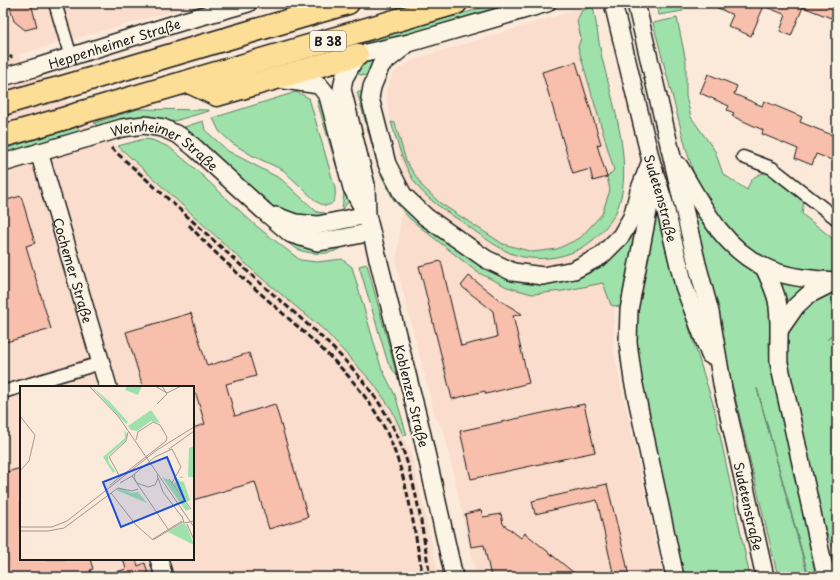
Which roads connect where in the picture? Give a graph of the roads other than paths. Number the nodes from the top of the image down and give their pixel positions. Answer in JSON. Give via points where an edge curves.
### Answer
{"nodes":[{"id":1,"x":55,"y":3,"type":"edge"},
{"id":2,"x":248,"y":3,"type":"edge"},
{"id":3,"x":348,"y":3,"type":"edge"},
{"id":4,"x":456,"y":3,"type":"edge"},
{"id":5,"x":547,"y":3,"type":"edge"},
{"id":6,"x":613,"y":3,"type":"edge"},
{"id":7,"x":636,"y":3,"type":"edge"},
{"id":8,"x":217,"y":7,"type":"edge"},
{"id":9,"x":409,"y":44,"type":"junction"},
{"id":10,"x":357,"y":55,"type":"junction"},
{"id":11,"x":71,"y":56,"type":"junction"},
{"id":12,"x":18,"y":72,"type":"edge"},
{"id":13,"x":273,"y":78,"type":"junction"},
{"id":14,"x":198,"y":83,"type":"junction"},
{"id":15,"x":3,"y":104,"type":"edge"},
{"id":16,"x":3,"y":136,"type":"edge"},
{"id":17,"x":670,"y":150,"type":"junction"},
{"id":18,"x":39,"y":152,"type":"junction"},
{"id":19,"x":742,"y":157,"type":"dead end"},
{"id":20,"x":651,"y":161,"type":"junction"},
{"id":21,"x":3,"y":163,"type":"edge"},
{"id":22,"x":264,"y":211,"type":"junction"},
{"id":23,"x":367,"y":215,"type":"junction"},
{"id":24,"x":837,"y":219,"type":"edge"},
{"id":25,"x":371,"y":232,"type":"junction"},
{"id":26,"x":764,"y":267,"type":"junction"},
{"id":27,"x":836,"y":281,"type":"edge"},
{"id":28,"x":780,"y":329,"type":"junction"},
{"id":29,"x":102,"y":363,"type":"junction"},
{"id":30,"x":23,"y":386,"type":"edge"},
{"id":31,"x":108,"y":386,"type":"edge"},
{"id":32,"x":20,"y":387,"type":"edge"},
{"id":33,"x":723,"y":389,"type":"junction"},
{"id":34,"x":3,"y":392,"type":"edge"},
{"id":35,"x":159,"y":560,"type":"edge"},
{"id":36,"x":164,"y":577,"type":"edge"},
{"id":37,"x":454,"y":577,"type":"edge"},
{"id":38,"x":675,"y":577,"type":"edge"},
{"id":39,"x":765,"y":577,"type":"edge"},
{"id":40,"x":826,"y":577,"type":"edge"}],
"edges":[{"from":1,"to":11,"type":"street"},
{"from":2,"to":8,"type":"main road","name":"Heppenheimer Straße"},
{"from":3,"to":15,"type":"highway","number":"B 38"},
{"from":4,"to":14,"type":"highway","number":"B 38"},
{"from":5,"to":9,"type":"main road"},
{"from":6,"to":20,"type":"main road","name":"Sudetenstraße"},
{"from":7,"to":17,"type":"main road","name":"Sudetenstraße"},
{"from":8,"to":11,"type":"main road","name":"Heppenheimer Straße","via":[[178,23]]},
{"from":9,"to":10,"type":"main road"},
{"from":9,"to":20,"type":"main road","via":[[381,65],[372,87],[370,98],[387,164],[403,195],[426,217],[486,259],[513,272],[543,276],[574,270],[601,256],[621,236],[632,217]]},
{"from":10,"to":13,"type":"highway"},
{"from":10,"to":23,"type":"main road","name":"Koblenzer Straße","via":[[344,78],[342,89],[366,185]]},
{"from":11,"to":12,"type":"main road","name":"Heppenheimer Straße"},
{"from":13,"to":14,"type":"highway","via":[[217,95]]},
{"from":13,"to":23,"type":"main road","name":"Koblenzer Straße","via":[[319,85],[328,96],[352,188]]},
{"from":14,"to":16,"type":"highway","number":"B 38"},
{"from":17,"to":26,"type":"main road","via":[[708,216],[725,238],[739,252]]},
{"from":17,"to":33,"type":"main road","name":"Sudetenstraße","via":[[710,312]]},
{"from":18,"to":21,"type":"main road","name":"Weinheimer Straße"},
{"from":18,"to":22,"type":"main road","name":"Weinheimer Straße","bridge":true,"via":[[122,128],[144,125],[163,128],[180,136],[195,148]]},
{"from":18,"to":29,"type":"main road","name":"Cochemer Straße"},
{"from":19,"to":24,"type":"street","via":[[772,168]]},
{"from":20,"to":33,"type":"main road","name":"Sudetenstraße","via":[[684,286]]},
{"from":20,"to":38,"type":"main road","via":[[649,206],[630,310],[628,342],[633,380]]},
{"from":22,"to":23,"type":"main road","name":"Weinheimer Straße","via":[[294,223],[318,225]]},
{"from":22,"to":25,"type":"main road","name":"Weinheimer Straße","via":[[292,234],[317,242]]},
{"from":23,"to":25,"type":"main road","name":"Koblenzer Straße"},
{"from":25,"to":37,"type":"main road","name":"Koblenzer Straße","via":[[420,426]]},
{"from":26,"to":27,"type":"main road","via":[[801,278]]},
{"from":26,"to":28,"type":"main road","via":[[777,300]]},
{"from":27,"to":28,"type":"main road","via":[[808,295],[796,306]]},
{"from":28,"to":40,"type":"main road","via":[[779,363]]},
{"from":29,"to":30,"type":"street"},
{"from":29,"to":31,"type":"main road","name":"Cochemer Straße"},
{"from":32,"to":34,"type":"street"},
{"from":33,"to":39,"type":"main road","name":"Sudetenstraße"},
{"from":35,"to":36,"type":"main road"}]}
